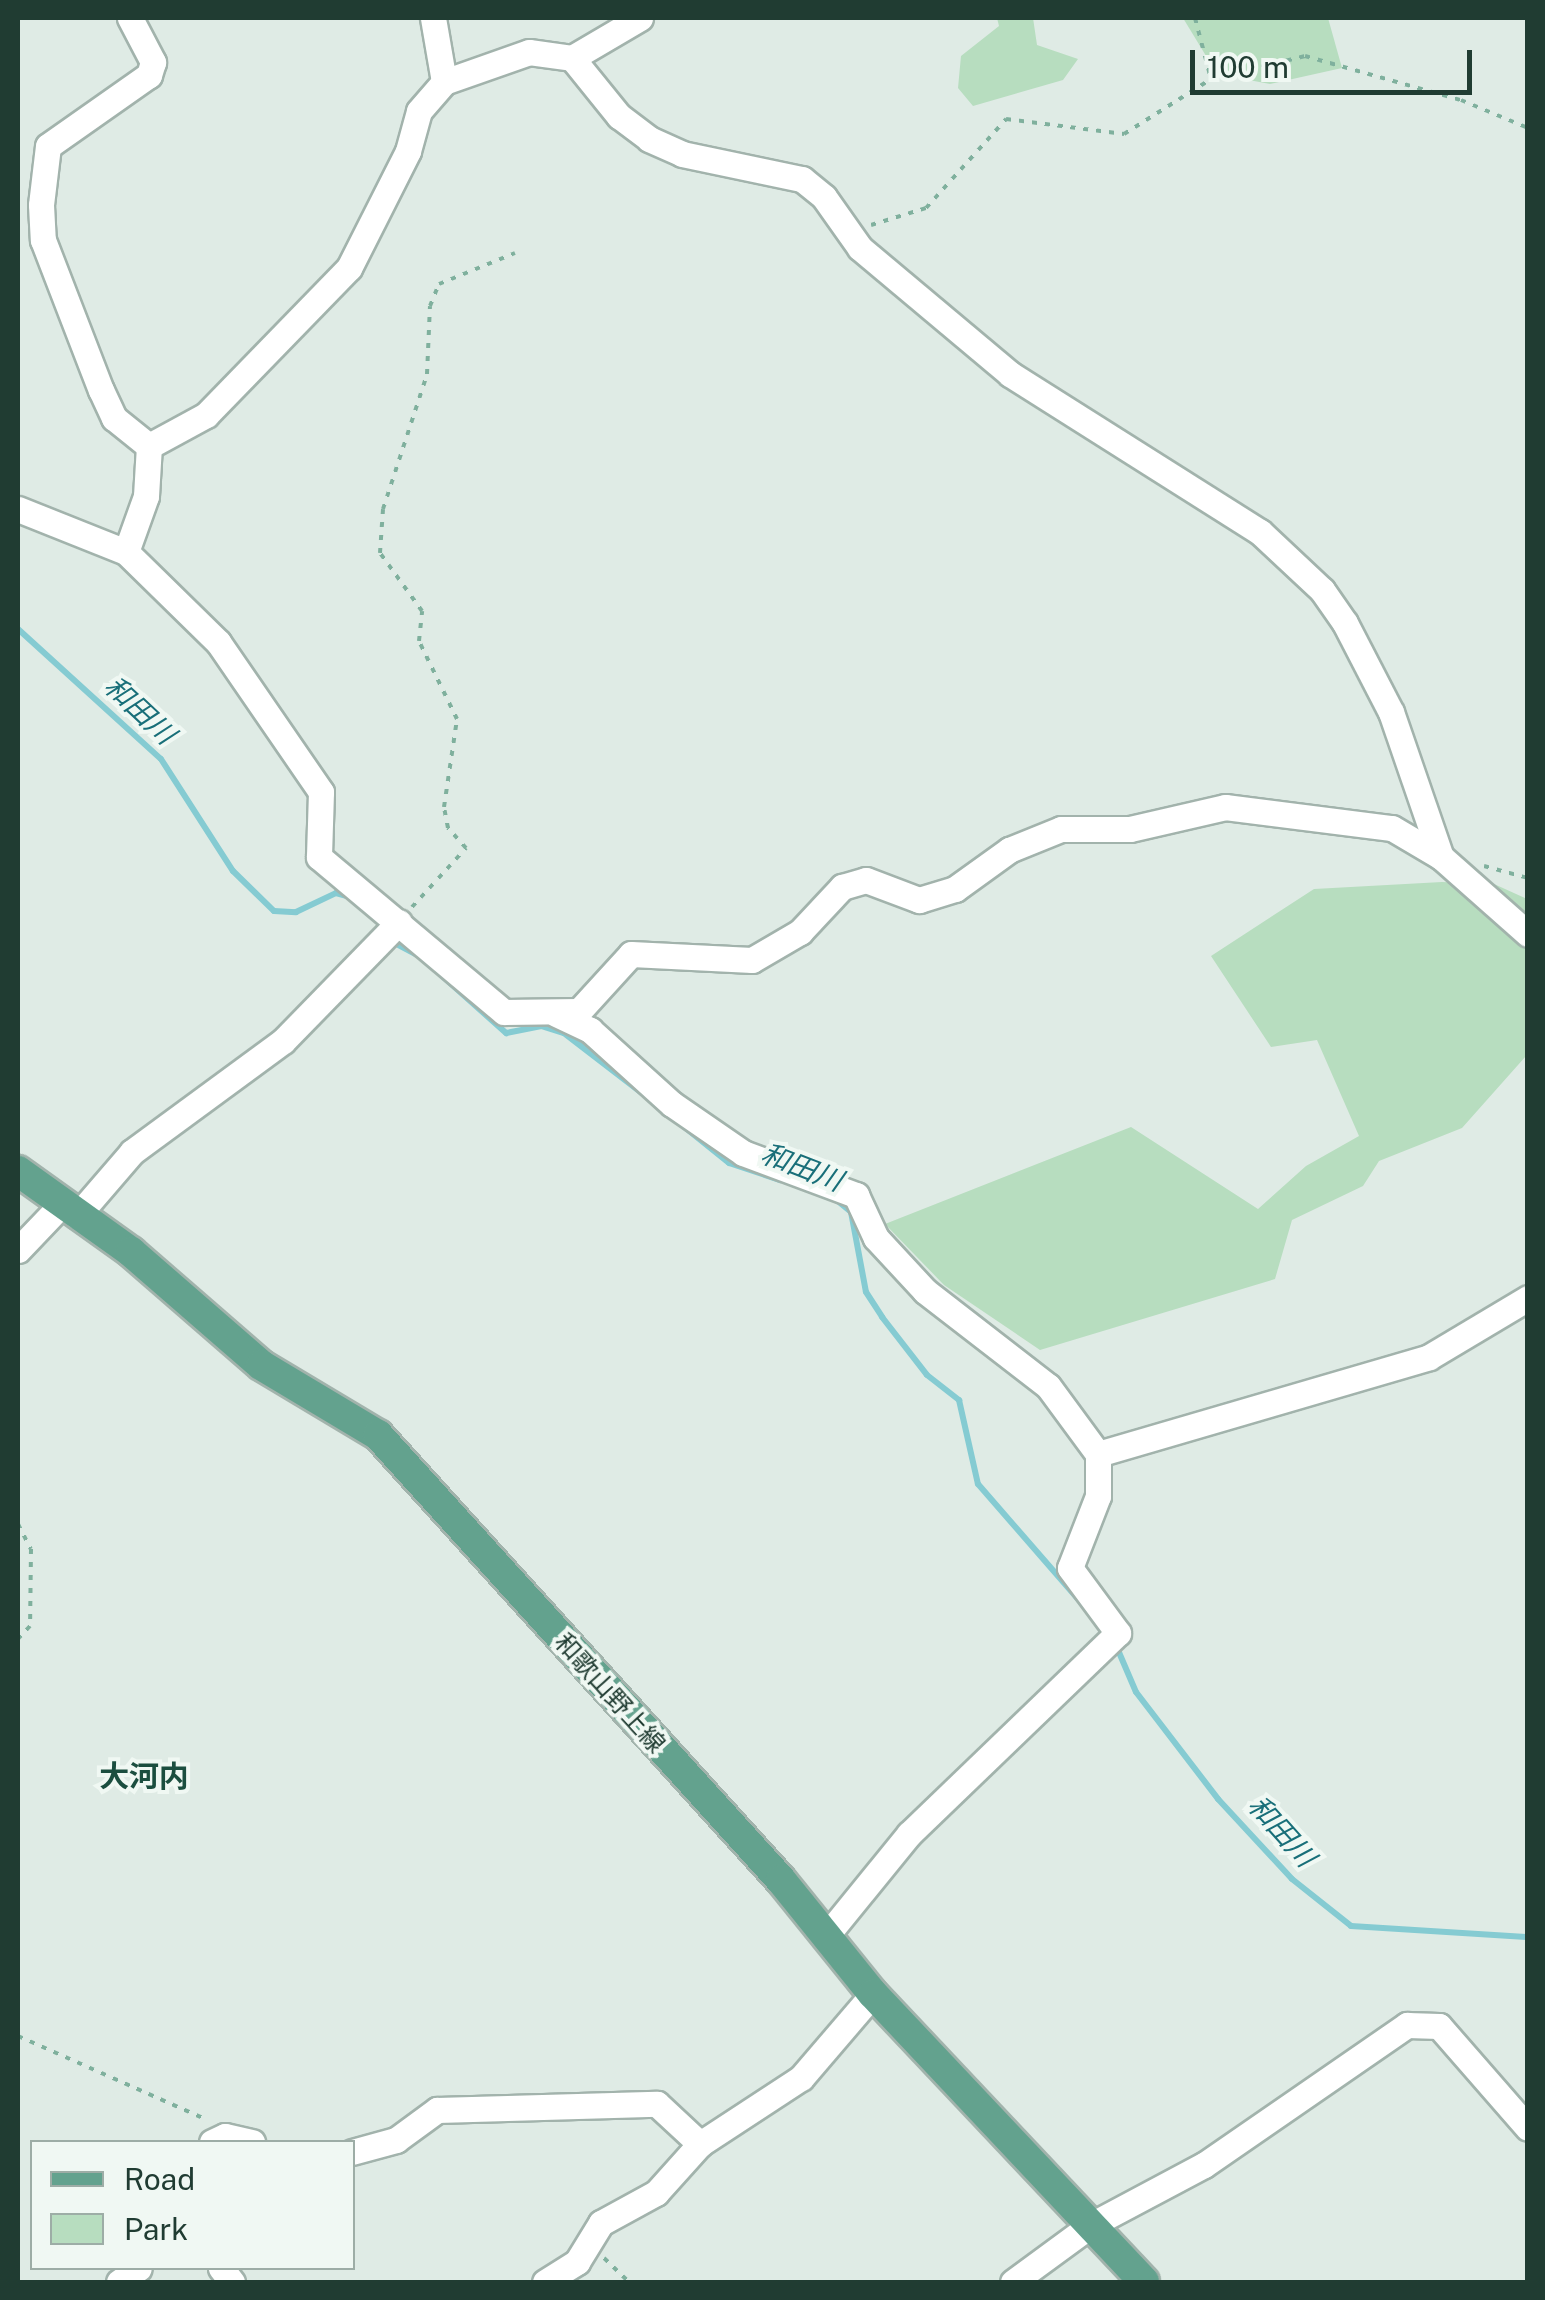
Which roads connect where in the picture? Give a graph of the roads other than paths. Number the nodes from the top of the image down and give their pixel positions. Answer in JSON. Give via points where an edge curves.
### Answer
{"nodes":[{"id":1,"x":130,"y":18,"type":"edge"},
{"id":2,"x":433,"y":18,"type":"edge"},
{"id":3,"x":640,"y":18,"type":"edge"},
{"id":4,"x":572,"y":58,"type":"junction"},
{"id":5,"x":444,"y":82,"type":"junction"},
{"id":6,"x":150,"y":446,"type":"junction"},
{"id":7,"x":18,"y":509,"type":"edge"},
{"id":8,"x":126,"y":552,"type":"junction"},
{"id":9,"x":1441,"y":857,"type":"junction"},
{"id":10,"x":399,"y":922,"type":"junction"},
{"id":11,"x":1528,"y":934,"type":"edge"},
{"id":12,"x":556,"y":1014,"type":"junction"},
{"id":13,"x":18,"y":1171,"type":"edge"},
{"id":14,"x":69,"y":1210,"type":"junction"},
{"id":15,"x":18,"y":1250,"type":"edge"},
{"id":16,"x":1528,"y":1298,"type":"edge"},
{"id":17,"x":1098,"y":1454,"type":"junction"},
{"id":18,"x":827,"y":1936,"type":"junction"},
{"id":19,"x":874,"y":1994,"type":"junction"},
{"id":20,"x":1528,"y":2128,"type":"edge"},
{"id":21,"x":217,"y":2135,"type":"edge"},
{"id":22,"x":243,"y":2140,"type":"edge"},
{"id":23,"x":700,"y":2144,"type":"junction"},
{"id":24,"x":355,"y":2151,"type":"edge"},
{"id":25,"x":1091,"y":2225,"type":"junction"},
{"id":26,"x":545,"y":2282,"type":"edge"},
{"id":27,"x":1013,"y":2282,"type":"edge"},
{"id":28,"x":1144,"y":2282,"type":"edge"}],
"edges":[{"from":1,"to":6,"type":"street","via":[[153,62],[149,75],[48,146],[42,223],[114,418]]},
{"from":2,"to":5,"type":"street"},
{"from":3,"to":4,"type":"street"},
{"from":4,"to":5,"type":"street","via":[[529,52]]},
{"from":4,"to":9,"type":"street","via":[[618,116],[649,139],[682,154],[802,180],[824,197],[848,232],[1010,374],[1260,532],[1322,590],[1391,712]]},
{"from":5,"to":6,"type":"street","via":[[419,111],[408,151],[349,268],[206,415]]},
{"from":6,"to":8,"type":"street","via":[[146,496]]},
{"from":7,"to":8,"type":"street"},
{"from":8,"to":10,"type":"street","via":[[244,673],[321,792],[320,857]]},
{"from":9,"to":11,"type":"street"},
{"from":9,"to":12,"type":"street","via":[[1392,828],[1224,807],[1130,828],[1061,829],[1009,850],[955,889],[919,900],[866,880],[842,887],[800,932],[752,960],[631,954],[579,1011]]},
{"from":10,"to":12,"type":"street","via":[[504,1012]]},
{"from":10,"to":14,"type":"street","via":[[283,1042],[132,1152]]},
{"from":12,"to":17,"type":"street","via":[[590,1030],[672,1104],[742,1153],[856,1195],[876,1238],[925,1291],[1048,1386]]},
{"from":13,"to":14,"type":"main road","name":"和歌山野上線"},
{"from":14,"to":15,"type":"street"},
{"from":14,"to":18,"type":"main road","name":"和歌山野上線","via":[[131,1252],[289,1385],[378,1436]]},
{"from":16,"to":17,"type":"street","via":[[1429,1357]]},
{"from":17,"to":18,"type":"street","via":[[1098,1496],[1070,1568],[1118,1633],[909,1834]]},
{"from":18,"to":19,"type":"main road","name":"和歌山野上線"},
{"from":19,"to":23,"type":"street","via":[[801,2078]]},
{"from":19,"to":25,"type":"main road","name":"和歌山野上線"},
{"from":20,"to":25,"type":"street","via":[[1438,2026],[1407,2024],[1204,2164]]},
{"from":21,"to":22,"type":"street"},
{"from":23,"to":24,"type":"street","via":[[657,2104],[437,2110],[396,2140]]},
{"from":23,"to":26,"type":"street","via":[[656,2193],[601,2223],[577,2262]]},
{"from":25,"to":27,"type":"street"},
{"from":25,"to":28,"type":"main road","name":"和歌山野上線"}]}
